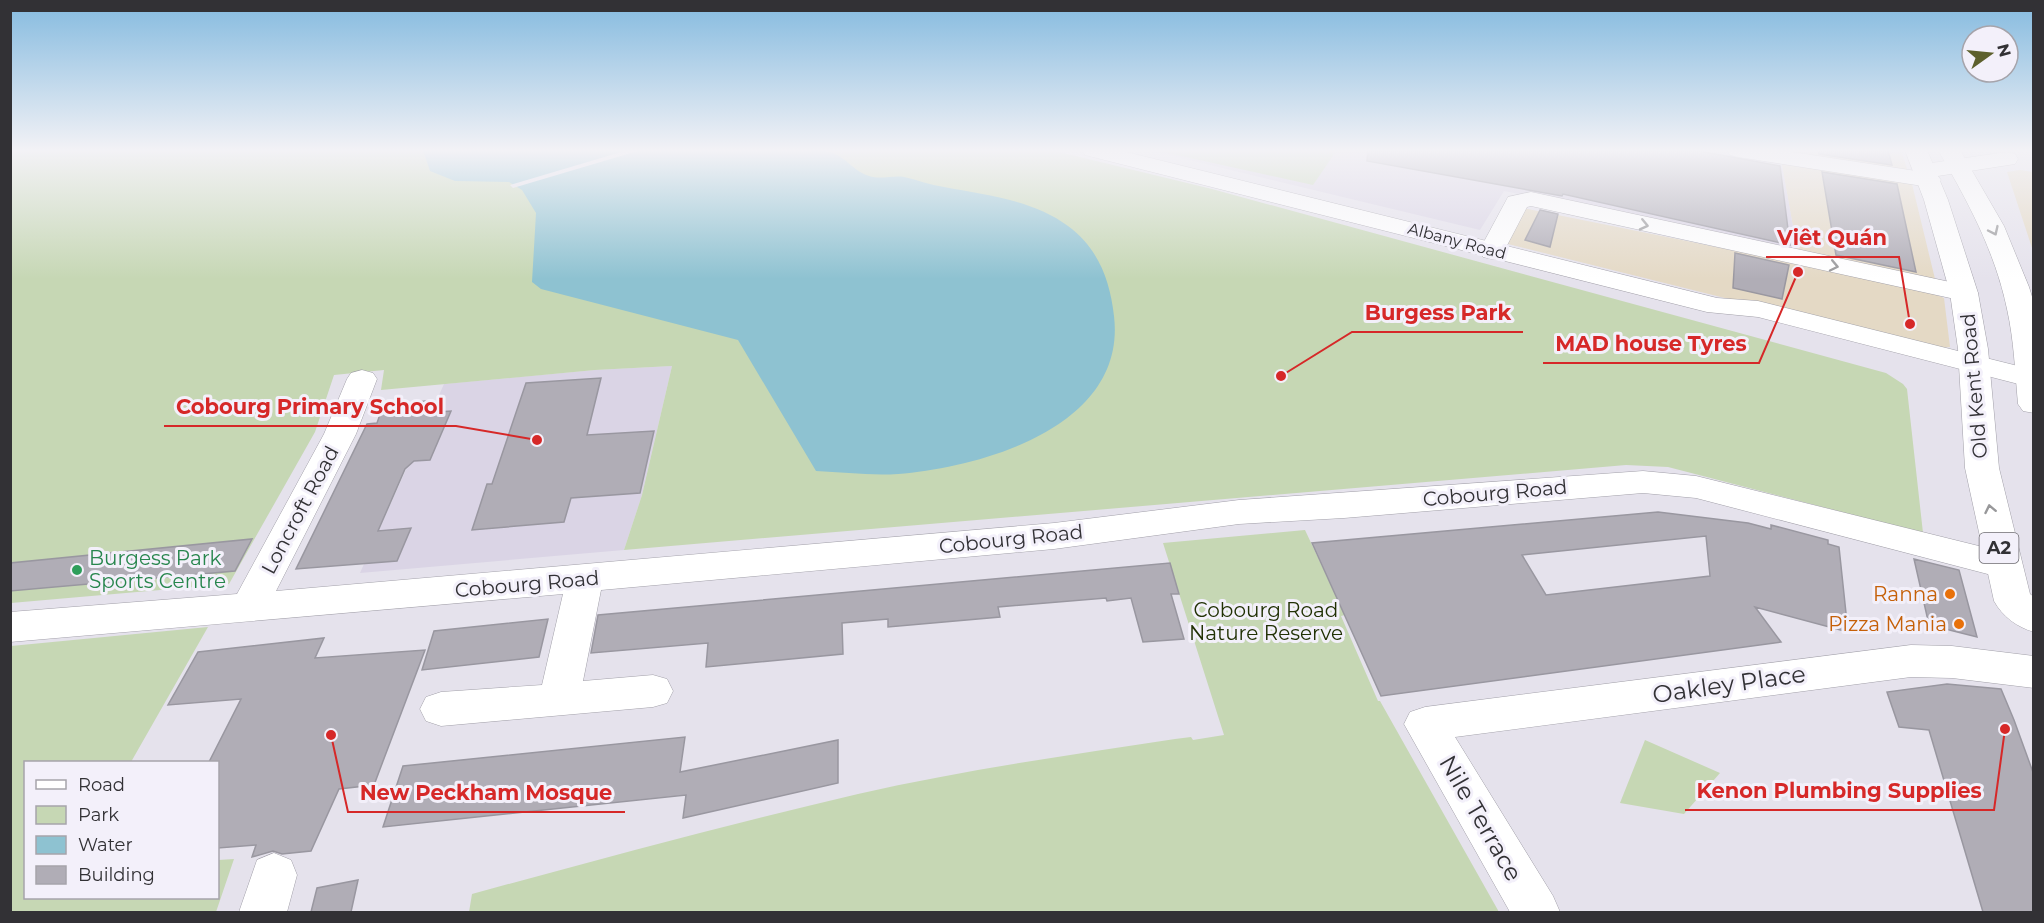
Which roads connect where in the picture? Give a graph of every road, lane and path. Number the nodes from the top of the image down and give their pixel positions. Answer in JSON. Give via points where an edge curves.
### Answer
{"nodes":[{"id":1,"x":1265,"y":193,"type":"edge"},
{"id":2,"x":1932,"y":193,"type":"edge"},
{"id":3,"x":1978,"y":193,"type":"edge"},
{"id":4,"x":1492,"y":250,"type":"junction"},
{"id":5,"x":1964,"y":293,"type":"junction"},
{"id":6,"x":1974,"y":373,"type":"junction"},
{"id":7,"x":362,"y":379,"type":"dead end"},
{"id":8,"x":2033,"y":391,"type":"edge"},
{"id":9,"x":2003,"y":565,"type":"junction"},
{"id":10,"x":585,"y":579,"type":"junction"},
{"id":11,"x":249,"y":607,"type":"junction"},
{"id":12,"x":2034,"y":618,"type":"edge"},
{"id":13,"x":10,"y":627,"type":"edge"},
{"id":14,"x":2034,"y":672,"type":"edge"},
{"id":15,"x":653,"y":691,"type":"dead end"},
{"id":16,"x":559,"y":700,"type":"junction"},
{"id":17,"x":441,"y":709,"type":"dead end"},
{"id":18,"x":1425,"y":724,"type":"joint"},
{"id":19,"x":1536,"y":912,"type":"edge"}],
"edges":[{"from":1,"to":4,"type":"main road","name":"Albany Road"},
{"from":2,"to":5,"type":"main road","name":"Old Kent Road","number":"A2"},
{"from":3,"to":8,"type":"main road","one_way":true,"via":[[1997,235],[2021,309]]},
{"from":4,"to":5,"type":"main road","one_way":true,"via":[[1516,202],[1531,200]]},
{"from":4,"to":6,"type":"main road","name":"Albany Road","via":[[1717,306],[1752,322]]},
{"from":5,"to":6,"type":"main road","name":"Old Kent Road","number":"A2"},
{"from":6,"to":8,"type":"main road","name":"Albany Road"},
{"from":9,"to":6,"type":"main road","name":"Old Kent Road","number":"A2","one_way":true,"via":[[1982,468]]},
{"from":7,"to":11,"type":"main road","name":"Loncroft Road","via":[[340,434]]},
{"from":9,"to":10,"type":"main road","name":"Cobourg Road","via":[[1695,487],[1643,482],[1239,512],[1054,536]]},
{"from":9,"to":12,"type":"main road","name":"Old Kent Road","number":"A2","via":[[2013,600]]},
{"from":10,"to":11,"type":"main road","name":"Cobourg Road"},
{"from":10,"to":16,"type":"main road"},
{"from":11,"to":13,"type":"main road","name":"Cobourg Road"},
{"from":14,"to":18,"type":"main road","name":"Oakley Place","via":[[1911,661]]},
{"from":15,"to":16,"type":"main road"},
{"from":16,"to":17,"type":"main road"},
{"from":18,"to":19,"type":"main road","name":"Nile Terrace"}]}
